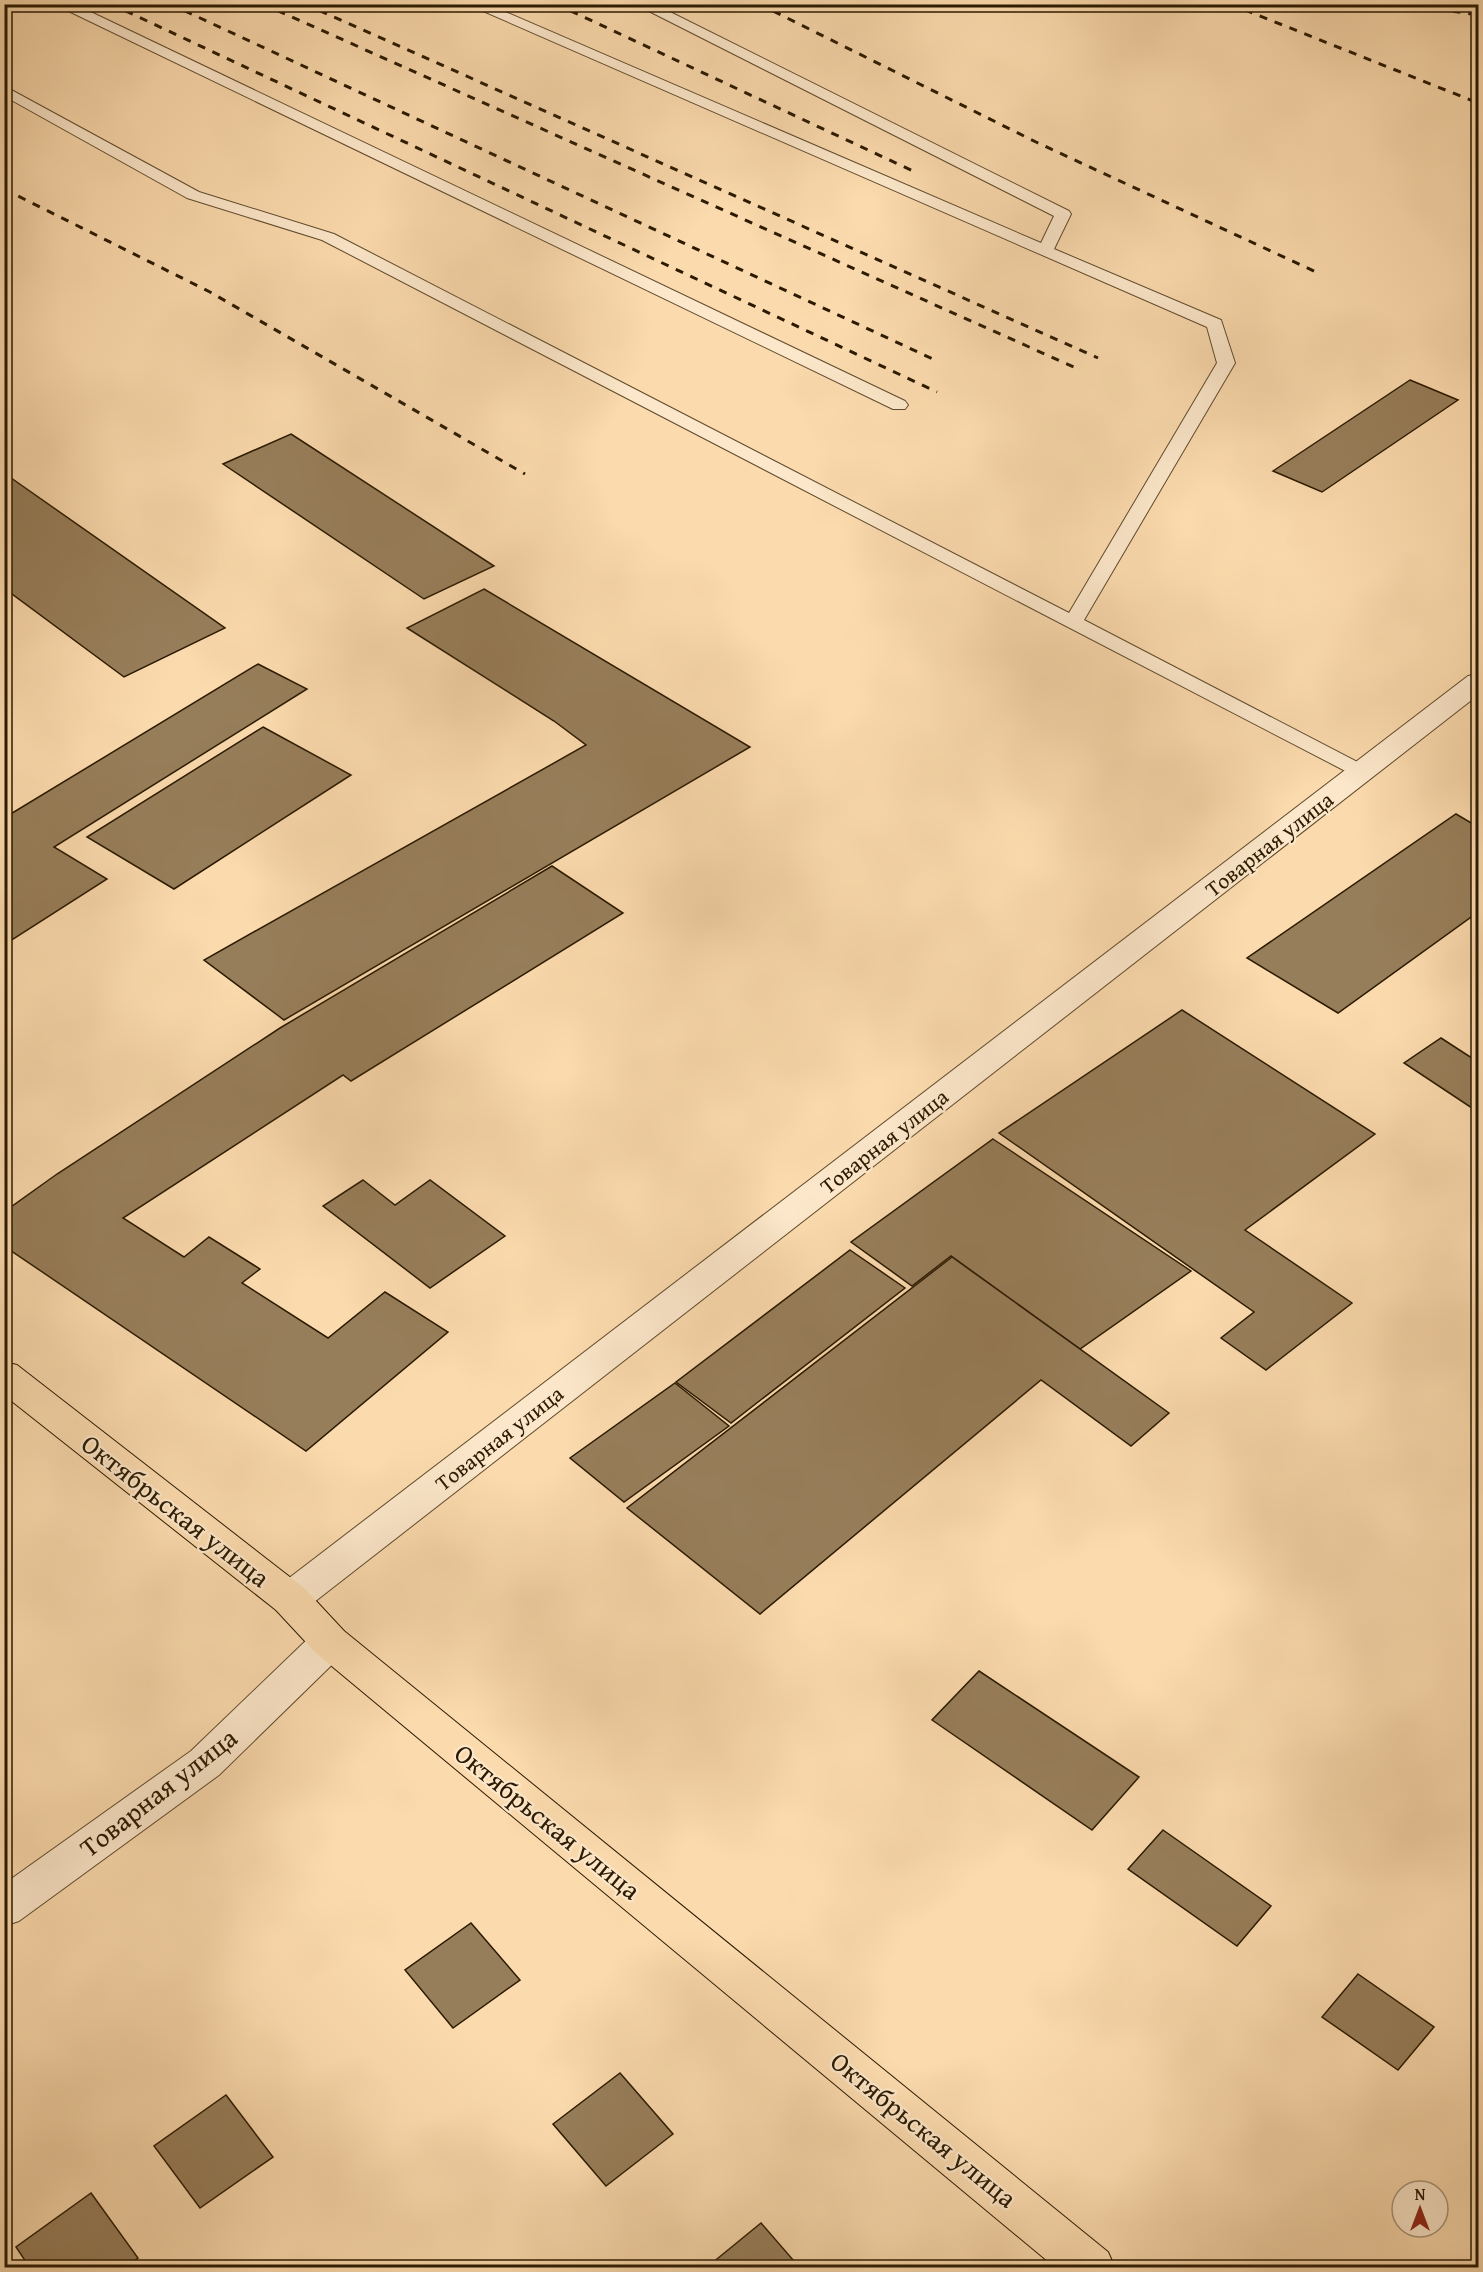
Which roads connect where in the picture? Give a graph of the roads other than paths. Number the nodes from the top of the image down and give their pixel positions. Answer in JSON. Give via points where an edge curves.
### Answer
{"nodes":[{"id":1,"x":61,"y":4,"type":"edge"},
{"id":2,"x":474,"y":4,"type":"edge"},
{"id":3,"x":642,"y":4,"type":"edge"},
{"id":4,"x":4,"y":90,"type":"edge"},
{"id":5,"x":1045,"y":251,"type":"junction"},
{"id":6,"x":899,"y":405,"type":"dead end"},
{"id":7,"x":1073,"y":622,"type":"junction"},
{"id":8,"x":1479,"y":682,"type":"edge"},
{"id":9,"x":1362,"y":772,"type":"junction"},
{"id":10,"x":4,"y":1375,"type":"edge"},
{"id":11,"x":290,"y":1599,"type":"junction"},
{"id":12,"x":330,"y":1642,"type":"junction"},
{"id":13,"x":4,"y":1908,"type":"edge"},
{"id":14,"x":1092,"y":2268,"type":"edge"}],
"edges":[{"from":1,"to":6,"type":"lane"},
{"from":2,"to":5,"type":"lane"},
{"from":3,"to":5,"type":"lane","via":[[1063,214]]},
{"from":4,"to":7,"type":"lane","via":[[193,195],[328,237]]},
{"from":5,"to":7,"type":"lane","via":[[1215,324],[1226,363]]},
{"from":7,"to":9,"type":"lane"},
{"from":8,"to":9,"type":"street","name":"Товарная улица"},
{"from":9,"to":11,"type":"street","name":"Товарная улица"},
{"from":10,"to":11,"type":"main road","name":"Октябрьская улица"},
{"from":11,"to":12,"type":"main road","name":"Октябрьская улица"},
{"from":12,"to":13,"type":"street","name":"Товарная улица","via":[[206,1762]]},
{"from":12,"to":14,"type":"main road","name":"Октябрьская улица"}]}
